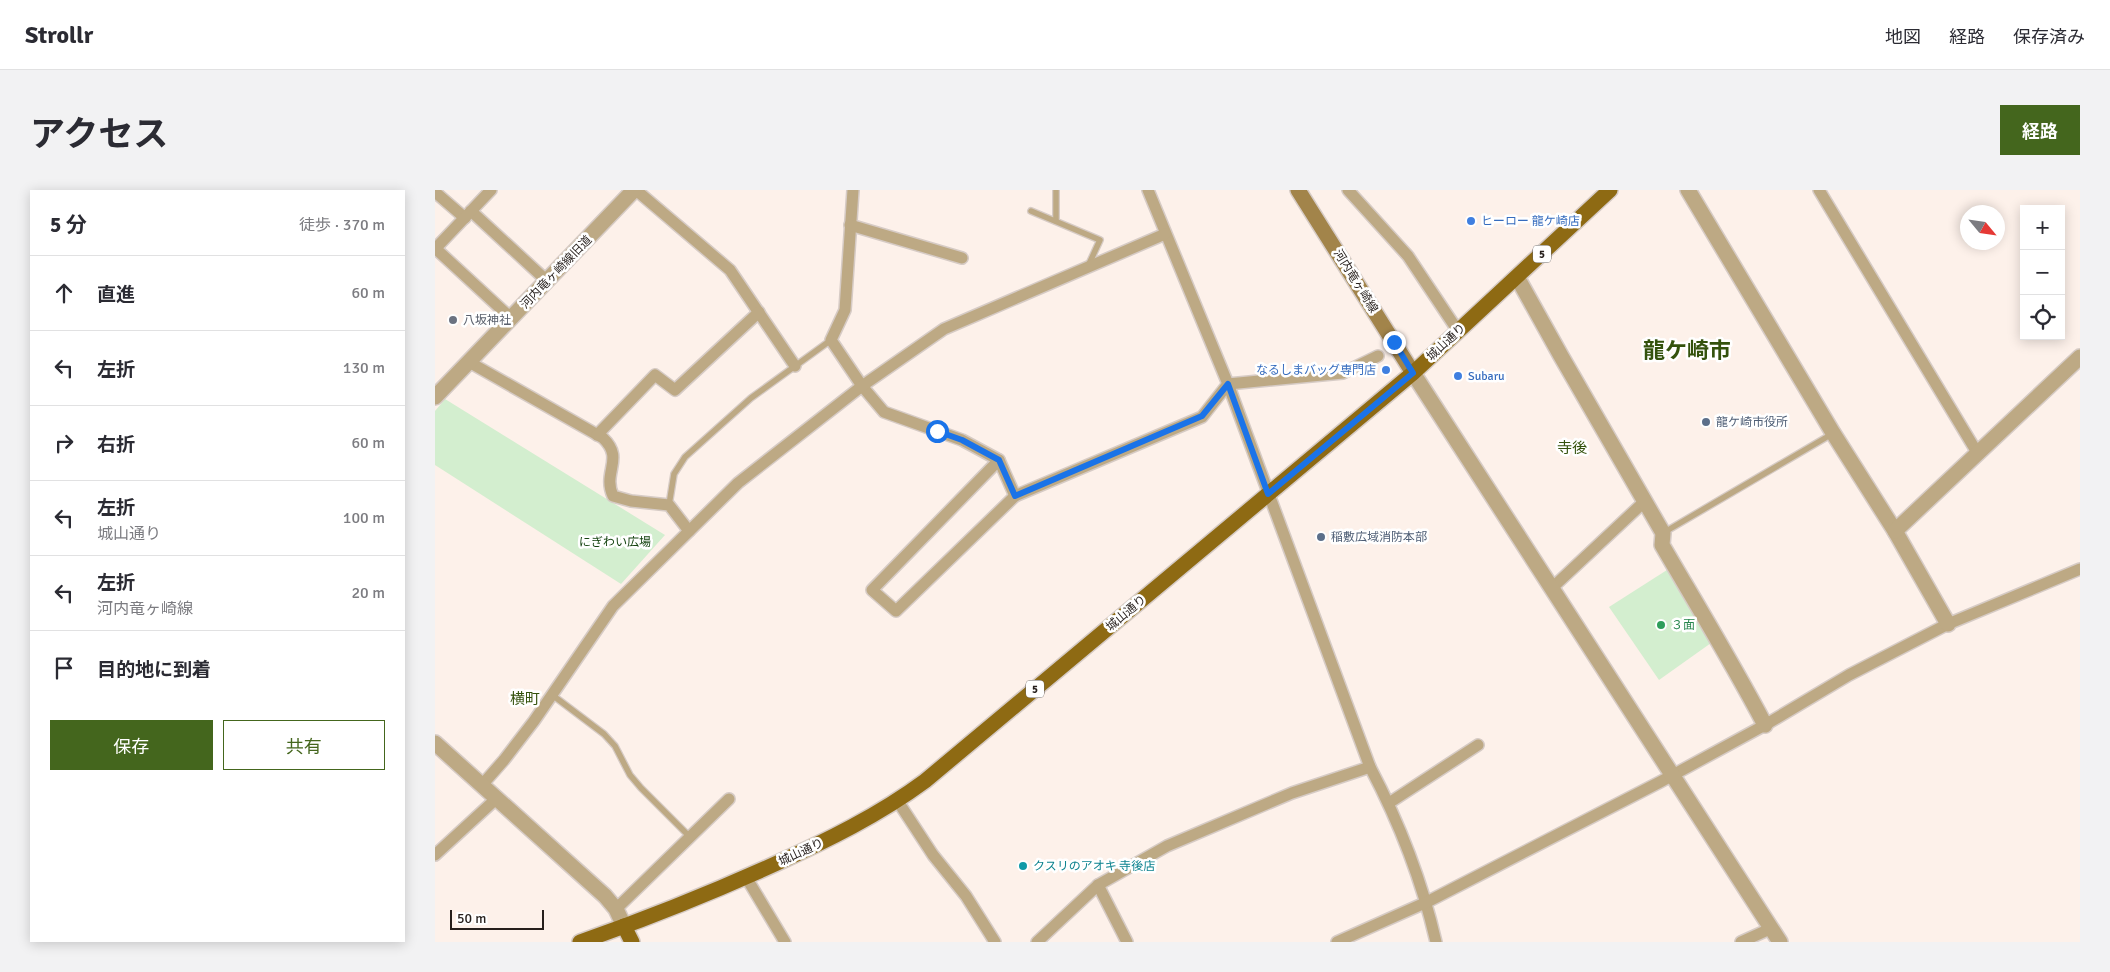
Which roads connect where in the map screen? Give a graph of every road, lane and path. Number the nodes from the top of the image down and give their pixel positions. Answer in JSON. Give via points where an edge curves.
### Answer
{"nodes":[{"id":1,"x":491,"y":190,"type":"edge"},
{"id":2,"x":635,"y":190,"type":"edge"},
{"id":3,"x":853,"y":190,"type":"edge"},
{"id":4,"x":1056,"y":190,"type":"edge"},
{"id":5,"x":1148,"y":190,"type":"edge"},
{"id":6,"x":1298,"y":190,"type":"edge"},
{"id":7,"x":1610,"y":190,"type":"edge"},
{"id":8,"x":1688,"y":190,"type":"edge"},
{"id":9,"x":1819,"y":190,"type":"edge"},
{"id":10,"x":435,"y":192,"type":"edge"},
{"id":11,"x":1355,"y":192,"type":"edge"},
{"id":12,"x":1031,"y":211,"type":"dead end"},
{"id":13,"x":468,"y":214,"type":"junction"},
{"id":14,"x":1056,"y":222,"type":"junction"},
{"id":15,"x":851,"y":224,"type":"junction"},
{"id":16,"x":1165,"y":234,"type":"junction"},
{"id":17,"x":435,"y":248,"type":"edge"},
{"id":18,"x":962,"y":258,"type":"dead end"},
{"id":19,"x":1089,"y":266,"type":"junction"},
{"id":20,"x":1517,"y":277,"type":"junction"},
{"id":21,"x":547,"y":281,"type":"junction"},
{"id":22,"x":759,"y":312,"type":"junction"},
{"id":23,"x":512,"y":318,"type":"junction"},
{"id":24,"x":1458,"y":331,"type":"junction"},
{"id":25,"x":831,"y":340,"type":"junction"},
{"id":26,"x":1378,"y":356,"type":"dead end"},
{"id":27,"x":2080,"y":357,"type":"edge"},
{"id":28,"x":469,"y":362,"type":"junction"},
{"id":29,"x":795,"y":366,"type":"junction"},
{"id":30,"x":1413,"y":373,"type":"junction"},
{"id":31,"x":1228,"y":384,"type":"junction"},
{"id":32,"x":862,"y":386,"type":"junction"},
{"id":33,"x":435,"y":397,"type":"edge"},
{"id":34,"x":1833,"y":434,"type":"junction"},
{"id":35,"x":597,"y":435,"type":"junction"},
{"id":36,"x":1978,"y":454,"type":"junction"},
{"id":37,"x":999,"y":460,"type":"junction"},
{"id":38,"x":1268,"y":494,"type":"junction"},
{"id":39,"x":1015,"y":496,"type":"junction"},
{"id":40,"x":1645,"y":501,"type":"junction"},
{"id":41,"x":669,"y":505,"type":"junction"},
{"id":42,"x":1895,"y":531,"type":"junction"},
{"id":43,"x":689,"y":532,"type":"junction"},
{"id":44,"x":1663,"y":533,"type":"junction"},
{"id":45,"x":2080,"y":569,"type":"edge"},
{"id":46,"x":1552,"y":588,"type":"junction"},
{"id":47,"x":1948,"y":624,"type":"junction"},
{"id":48,"x":551,"y":694,"type":"junction"},
{"id":49,"x":1765,"y":725,"type":"junction"},
{"id":50,"x":435,"y":744,"type":"edge"},
{"id":51,"x":1477,"y":745,"type":"dead end"},
{"id":52,"x":1370,"y":767,"type":"junction"},
{"id":53,"x":1673,"y":774,"type":"junction"},
{"id":54,"x":482,"y":785,"type":"junction"},
{"id":55,"x":497,"y":798,"type":"junction"},
{"id":56,"x":729,"y":799,"type":"dead end"},
{"id":57,"x":897,"y":800,"type":"junction"},
{"id":58,"x":1389,"y":803,"type":"junction"},
{"id":59,"x":689,"y":836,"type":"junction"},
{"id":60,"x":435,"y":855,"type":"edge"},
{"id":61,"x":746,"y":877,"type":"junction"},
{"id":62,"x":1099,"y":885,"type":"junction"},
{"id":63,"x":1427,"y":902,"type":"junction"},
{"id":64,"x":616,"y":909,"type":"junction"},
{"id":65,"x":624,"y":926,"type":"junction"},
{"id":66,"x":1771,"y":928,"type":"junction"},
{"id":67,"x":580,"y":942,"type":"edge"},
{"id":68,"x":632,"y":942,"type":"edge"},
{"id":69,"x":785,"y":942,"type":"edge"},
{"id":70,"x":995,"y":942,"type":"edge"},
{"id":71,"x":1037,"y":942,"type":"edge"},
{"id":72,"x":1127,"y":942,"type":"edge"},
{"id":73,"x":1337,"y":942,"type":"edge"},
{"id":74,"x":1436,"y":942,"type":"edge"},
{"id":75,"x":1741,"y":942,"type":"edge"},
{"id":76,"x":1780,"y":942,"type":"edge"}],
"edges":[{"from":1,"to":13,"type":"street"},
{"from":2,"to":21,"type":"street","name":"河内竜ヶ崎線旧道"},
{"from":2,"to":22,"type":"street","via":[[730,270]]},
{"from":3,"to":15,"type":"street"},
{"from":4,"to":14,"type":"lane"},
{"from":5,"to":16,"type":"street"},
{"from":6,"to":30,"type":"main road","name":"河内竜ヶ崎線"},
{"from":7,"to":20,"type":"main road","name":"城山通り","number":"5"},
{"from":8,"to":34,"type":"street"},
{"from":9,"to":36,"type":"street"},
{"from":10,"to":13,"type":"street"},
{"from":11,"to":24,"type":"street","via":[[1409,256]]},
{"from":12,"to":14,"type":"lane"},
{"from":13,"to":17,"type":"street"},
{"from":13,"to":21,"type":"street"},
{"from":14,"to":19,"type":"lane","via":[[1100,240]]},
{"from":15,"to":18,"type":"street"},
{"from":15,"to":25,"type":"street","via":[[845,310]]},
{"from":16,"to":19,"type":"street"},
{"from":16,"to":31,"type":"street"},
{"from":17,"to":23,"type":"street"},
{"from":19,"to":32,"type":"street","via":[[944,329]]},
{"from":20,"to":24,"type":"main road","name":"城山通り","number":"5"},
{"from":20,"to":40,"type":"street"},
{"from":21,"to":23,"type":"street","name":"河内竜ヶ崎線旧道"},
{"from":22,"to":29,"type":"street"},
{"from":22,"to":35,"type":"street","via":[[675,390],[655,376]]},
{"from":23,"to":28,"type":"street","name":"河内竜ヶ崎線旧道"},
{"from":24,"to":30,"type":"main road","name":"城山通り","number":"5"},
{"from":25,"to":29,"type":"lane"},
{"from":25,"to":32,"type":"street"},
{"from":26,"to":31,"type":"street","via":[[1343,373]]},
{"from":27,"to":36,"type":"street"},
{"from":28,"to":33,"type":"street","name":"河内竜ヶ崎線旧道"},
{"from":28,"to":35,"type":"street"},
{"from":29,"to":41,"type":"lane","via":[[751,398],[685,457],[674,474]]},
{"from":30,"to":38,"type":"main road","name":"城山通り","number":"5"},
{"from":30,"to":46,"type":"street"},
{"from":31,"to":38,"type":"street"},
{"from":31,"to":39,"type":"street","via":[[1202,416]]},
{"from":32,"to":37,"type":"street","via":[[884,412],[962,440]]},
{"from":32,"to":43,"type":"street","via":[[738,483]]},
{"from":34,"to":42,"type":"street"},
{"from":34,"to":44,"type":"lane"},
{"from":35,"to":41,"type":"street","via":[[611,445],[614,452],[609,486],[613,496]]},
{"from":36,"to":42,"type":"street"},
{"from":37,"to":39,"type":"street"},
{"from":37,"to":39,"type":"street","via":[[873,590],[896,612]]},
{"from":38,"to":52,"type":"street"},
{"from":38,"to":57,"type":"main road","name":"城山通り","number":"5","via":[[935,774]]},
{"from":40,"to":44,"type":"street"},
{"from":40,"to":46,"type":"street"},
{"from":41,"to":43,"type":"street"},
{"from":42,"to":47,"type":"street"},
{"from":43,"to":48,"type":"street","via":[[613,606]]},
{"from":44,"to":49,"type":"street","via":[[1662,545],[1741,678]]},
{"from":45,"to":47,"type":"street"},
{"from":46,"to":53,"type":"street"},
{"from":47,"to":49,"type":"street","via":[[1849,675]]},
{"from":48,"to":54,"type":"street","via":[[522,737]]},
{"from":48,"to":59,"type":"lane","via":[[604,734],[615,746],[630,775]]},
{"from":49,"to":53,"type":"street"},
{"from":50,"to":54,"type":"street"},
{"from":51,"to":58,"type":"street"},
{"from":52,"to":58,"type":"street"},
{"from":52,"to":62,"type":"street","via":[[1292,793],[1167,846]]},
{"from":53,"to":63,"type":"street"},
{"from":53,"to":66,"type":"street"},
{"from":54,"to":55,"type":"street"},
{"from":55,"to":60,"type":"street"},
{"from":55,"to":64,"type":"street"},
{"from":56,"to":59,"type":"street"},
{"from":57,"to":61,"type":"main road","name":"城山通り","number":"5","via":[[831,838]]},
{"from":57,"to":70,"type":"street"},
{"from":58,"to":63,"type":"street"},
{"from":59,"to":64,"type":"street"},
{"from":61,"to":65,"type":"main road","name":"城山通り","number":"5"},
{"from":61,"to":69,"type":"street"},
{"from":62,"to":71,"type":"street"},
{"from":62,"to":72,"type":"street"},
{"from":63,"to":73,"type":"street"},
{"from":63,"to":74,"type":"street"},
{"from":64,"to":65,"type":"street"},
{"from":65,"to":67,"type":"main road","name":"城山通り","number":"5"},
{"from":65,"to":68,"type":"main road"},
{"from":66,"to":75,"type":"street"},
{"from":66,"to":76,"type":"street"}]}
